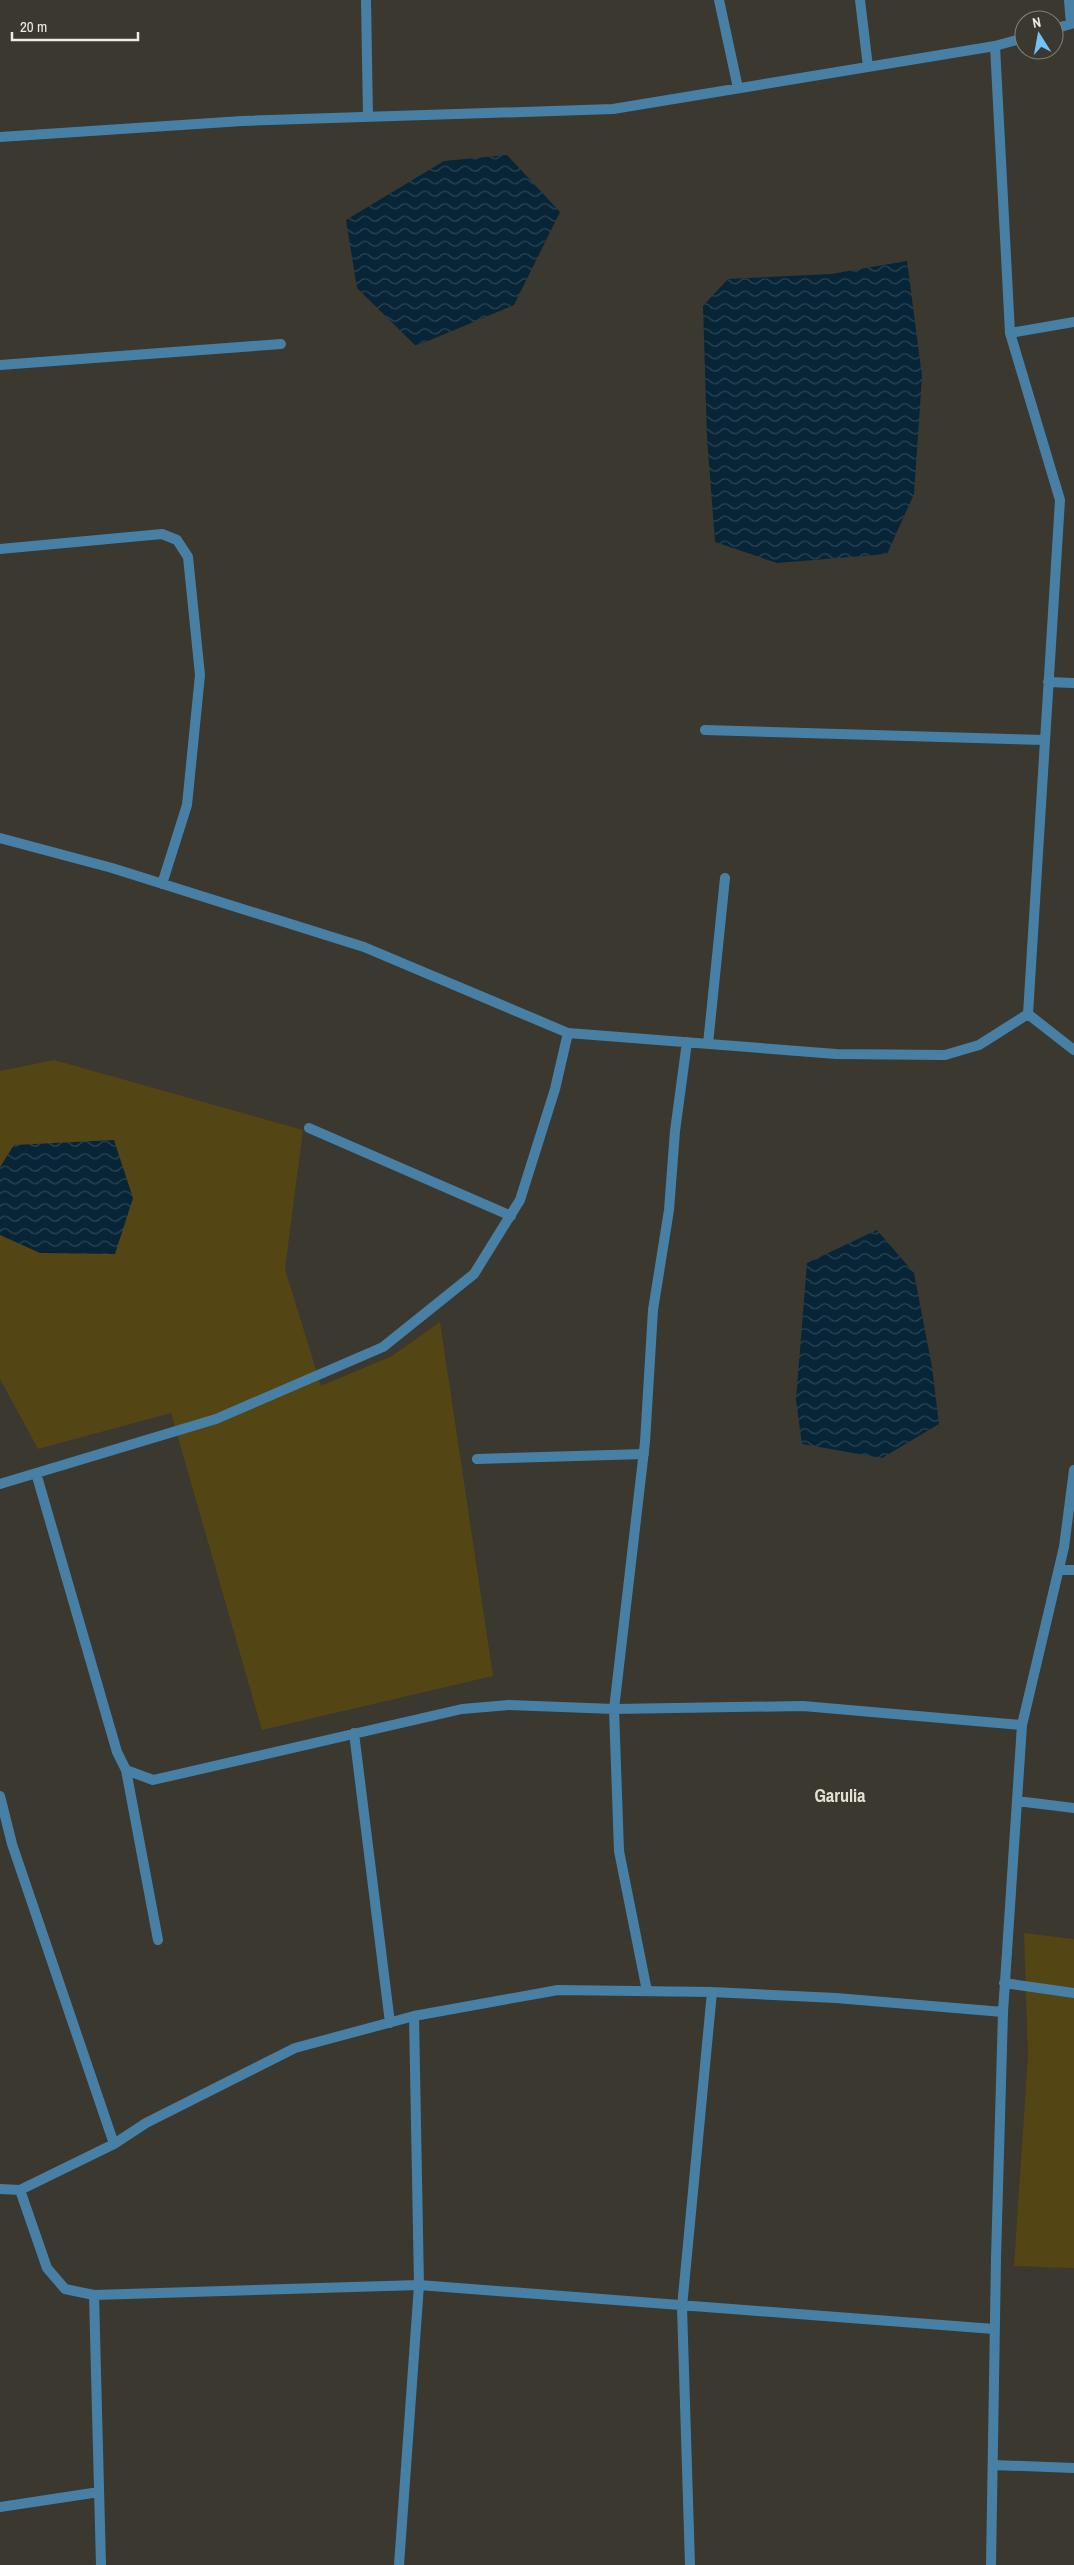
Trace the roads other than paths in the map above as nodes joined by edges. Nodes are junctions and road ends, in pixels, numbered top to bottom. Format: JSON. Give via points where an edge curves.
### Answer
{"nodes":[{"id":1,"x":366,"y":0,"type":"edge"},
{"id":2,"x":719,"y":0,"type":"edge"},
{"id":3,"x":860,"y":0,"type":"edge"},
{"id":4,"x":1069,"y":0,"type":"edge"},
{"id":5,"x":1073,"y":23,"type":"edge"},
{"id":6,"x":1014,"y":41,"type":"edge"},
{"id":7,"x":995,"y":46,"type":"junction"},
{"id":8,"x":868,"y":67,"type":"junction"},
{"id":9,"x":738,"y":88,"type":"junction"},
{"id":10,"x":368,"y":117,"type":"junction"},
{"id":11,"x":0,"y":137,"type":"edge"},
{"id":12,"x":1074,"y":322,"type":"edge"},
{"id":13,"x":1010,"y":333,"type":"junction"},
{"id":14,"x":281,"y":344,"type":"dead end"},
{"id":15,"x":0,"y":365,"type":"edge"},
{"id":16,"x":0,"y":549,"type":"edge"},
{"id":17,"x":1048,"y":682,"type":"junction"},
{"id":18,"x":1074,"y":683,"type":"edge"},
{"id":19,"x":705,"y":730,"type":"dead end"},
{"id":20,"x":1045,"y":740,"type":"junction"},
{"id":21,"x":0,"y":838,"type":"edge"},
{"id":22,"x":725,"y":878,"type":"dead end"},
{"id":23,"x":162,"y":884,"type":"junction"},
{"id":24,"x":1028,"y":1014,"type":"junction"},
{"id":25,"x":568,"y":1033,"type":"junction"},
{"id":26,"x":686,"y":1042,"type":"junction"},
{"id":27,"x":708,"y":1044,"type":"junction"},
{"id":28,"x":1074,"y":1050,"type":"edge"},
{"id":29,"x":309,"y":1128,"type":"dead end"},
{"id":30,"x":511,"y":1216,"type":"junction"},
{"id":31,"x":644,"y":1454,"type":"junction"},
{"id":32,"x":476,"y":1459,"type":"dead end"},
{"id":33,"x":1074,"y":1470,"type":"edge"},
{"id":34,"x":36,"y":1473,"type":"junction"},
{"id":35,"x":0,"y":1484,"type":"edge"},
{"id":36,"x":1060,"y":1570,"type":"junction"},
{"id":37,"x":1074,"y":1570,"type":"edge"},
{"id":38,"x":614,"y":1709,"type":"junction"},
{"id":39,"x":1022,"y":1725,"type":"junction"},
{"id":40,"x":354,"y":1732,"type":"junction"},
{"id":41,"x":126,"y":1770,"type":"junction"},
{"id":42,"x":0,"y":1796,"type":"edge"},
{"id":43,"x":1017,"y":1800,"type":"junction"},
{"id":44,"x":1074,"y":1808,"type":"edge"},
{"id":45,"x":158,"y":1940,"type":"dead end"},
{"id":46,"x":1004,"y":1983,"type":"junction"},
{"id":47,"x":647,"y":1991,"type":"junction"},
{"id":48,"x":712,"y":1992,"type":"junction"},
{"id":49,"x":1074,"y":1993,"type":"edge"},
{"id":50,"x":1002,"y":2012,"type":"junction"},
{"id":51,"x":414,"y":2016,"type":"junction"},
{"id":52,"x":390,"y":2023,"type":"junction"},
{"id":53,"x":114,"y":2144,"type":"junction"},
{"id":54,"x":0,"y":2189,"type":"edge"},
{"id":55,"x":20,"y":2190,"type":"junction"},
{"id":56,"x":419,"y":2285,"type":"junction"},
{"id":57,"x":94,"y":2295,"type":"junction"},
{"id":58,"x":682,"y":2306,"type":"junction"},
{"id":59,"x":994,"y":2329,"type":"junction"},
{"id":60,"x":993,"y":2465,"type":"junction"},
{"id":61,"x":1074,"y":2468,"type":"edge"},
{"id":62,"x":99,"y":2492,"type":"junction"},
{"id":63,"x":0,"y":2507,"type":"edge"},
{"id":64,"x":101,"y":2565,"type":"edge"},
{"id":65,"x":399,"y":2565,"type":"edge"},
{"id":66,"x":690,"y":2565,"type":"edge"},
{"id":67,"x":991,"y":2565,"type":"edge"}],
"edges":[{"from":1,"to":10,"type":"street"},
{"from":2,"to":9,"type":"street"},
{"from":3,"to":8,"type":"street"},
{"from":4,"to":5,"type":"street"},
{"from":6,"to":7,"type":"street"},
{"from":7,"to":8,"type":"street"},
{"from":7,"to":13,"type":"street"},
{"from":8,"to":9,"type":"street"},
{"from":9,"to":10,"type":"street","via":[[613,108]]},
{"from":10,"to":11,"type":"street","via":[[242,121]]},
{"from":12,"to":13,"type":"street"},
{"from":13,"to":17,"type":"street","via":[[1060,500]]},
{"from":14,"to":15,"type":"street"},
{"from":16,"to":23,"type":"street","via":[[162,534],[177,540],[188,557],[200,675],[187,805]]},
{"from":17,"to":18,"type":"street"},
{"from":17,"to":20,"type":"street"},
{"from":19,"to":20,"type":"street"},
{"from":20,"to":24,"type":"street"},
{"from":21,"to":23,"type":"street"},
{"from":22,"to":27,"type":"street"},
{"from":23,"to":25,"type":"street","via":[[364,946]]},
{"from":24,"to":27,"type":"street","via":[[979,1045],[945,1055],[836,1054]]},
{"from":24,"to":28,"type":"street"},
{"from":25,"to":26,"type":"street"},
{"from":25,"to":30,"type":"street","via":[[552,1098],[520,1200]]},
{"from":26,"to":27,"type":"street"},
{"from":26,"to":31,"type":"street","via":[[670,1210],[653,1310]]},
{"from":29,"to":30,"type":"street"},
{"from":30,"to":34,"type":"street","via":[[474,1274],[383,1347],[216,1419]]},
{"from":31,"to":32,"type":"street"},
{"from":31,"to":38,"type":"street"},
{"from":33,"to":36,"type":"street"},
{"from":34,"to":35,"type":"street"},
{"from":34,"to":41,"type":"street","via":[[117,1752]]},
{"from":36,"to":37,"type":"street"},
{"from":36,"to":39,"type":"street"},
{"from":38,"to":39,"type":"street","via":[[803,1706]]},
{"from":38,"to":40,"type":"street","via":[[508,1705],[462,1709]]},
{"from":38,"to":47,"type":"street","via":[[620,1851]]},
{"from":39,"to":43,"type":"street"},
{"from":40,"to":41,"type":"street","via":[[153,1780]]},
{"from":40,"to":52,"type":"street"},
{"from":41,"to":45,"type":"street"},
{"from":42,"to":53,"type":"street","via":[[12,1844]]},
{"from":43,"to":44,"type":"street"},
{"from":43,"to":46,"type":"street"},
{"from":46,"to":49,"type":"street"},
{"from":46,"to":50,"type":"street"},
{"from":47,"to":48,"type":"street"},
{"from":47,"to":51,"type":"street","via":[[558,1990]]},
{"from":48,"to":50,"type":"street","via":[[836,1998]]},
{"from":48,"to":58,"type":"street"},
{"from":50,"to":59,"type":"street"},
{"from":51,"to":52,"type":"street"},
{"from":51,"to":56,"type":"street"},
{"from":52,"to":53,"type":"street","via":[[295,2048],[146,2123]]},
{"from":53,"to":55,"type":"street"},
{"from":54,"to":55,"type":"street"},
{"from":55,"to":57,"type":"street","via":[[47,2268],[65,2289]]},
{"from":56,"to":57,"type":"street"},
{"from":56,"to":58,"type":"street"},
{"from":56,"to":65,"type":"street"},
{"from":57,"to":62,"type":"street"},
{"from":58,"to":59,"type":"street"},
{"from":58,"to":66,"type":"street"},
{"from":59,"to":60,"type":"street"},
{"from":60,"to":61,"type":"street"},
{"from":60,"to":67,"type":"street"},
{"from":62,"to":63,"type":"street"},
{"from":62,"to":64,"type":"street"}]}
